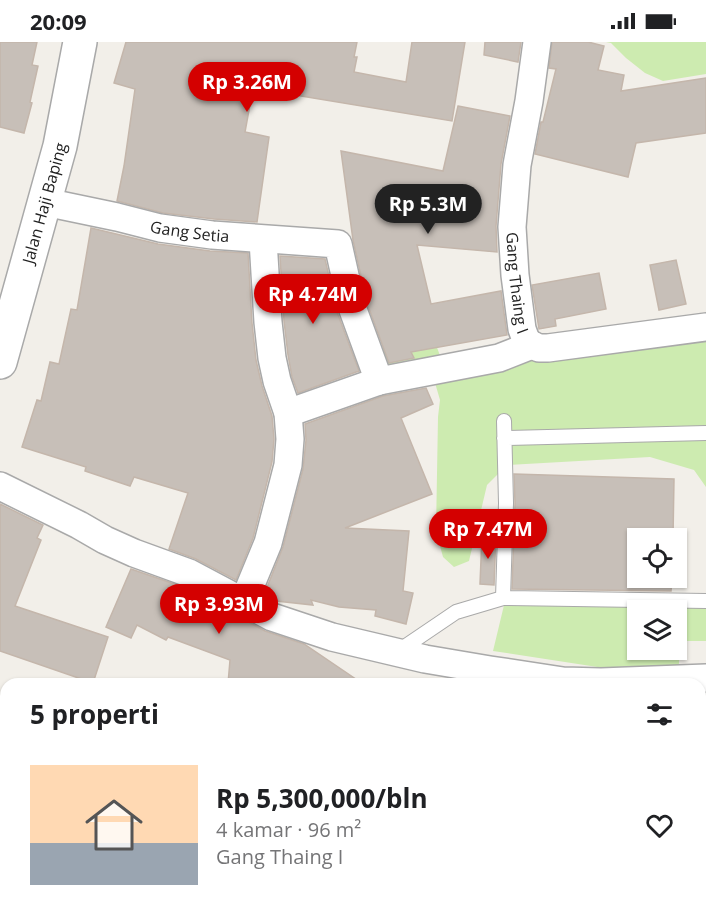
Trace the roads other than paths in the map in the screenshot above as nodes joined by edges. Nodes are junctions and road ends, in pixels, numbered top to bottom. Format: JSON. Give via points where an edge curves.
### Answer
{"nodes":[{"id":1,"x":80,"y":42,"type":"edge"},
{"id":2,"x":537,"y":42,"type":"edge"},
{"id":3,"x":45,"y":202,"type":"junction"},
{"id":4,"x":263,"y":240,"type":"junction"},
{"id":5,"x":706,"y":327,"type":"edge"},
{"id":6,"x":532,"y":345,"type":"junction"},
{"id":7,"x":0,"y":362,"type":"edge"},
{"id":8,"x":379,"y":381,"type":"junction"},
{"id":9,"x":288,"y":412,"type":"junction"},
{"id":10,"x":504,"y":421,"type":"dead end"},
{"id":11,"x":706,"y":432,"type":"edge"},
{"id":12,"x":504,"y":438,"type":"junction"},
{"id":13,"x":0,"y":486,"type":"edge"},
{"id":14,"x":503,"y":598,"type":"junction"},
{"id":15,"x":244,"y":601,"type":"junction"},
{"id":16,"x":706,"y":602,"type":"edge"},
{"id":17,"x":395,"y":653,"type":"junction"},
{"id":18,"x":543,"y":678,"type":"edge"}],
"edges":[{"from":1,"to":3,"type":"street","name":"Jalan Haji Baping"},
{"from":2,"to":6,"type":"street","name":"Gang Thaing I","via":[[517,165],[512,227],[522,329]]},
{"from":3,"to":4,"type":"street","name":"Gang Setia","via":[[160,228]]},
{"from":3,"to":7,"type":"street","name":"Jalan Haji Baping"},
{"from":4,"to":8,"type":"street","name":"Gang Setia","via":[[338,244],[352,307]]},
{"from":4,"to":9,"type":"street","via":[[272,358]]},
{"from":5,"to":6,"type":"street","name":"Gang Thaing I","via":[[548,348]]},
{"from":6,"to":8,"type":"street","via":[[499,358]]},
{"from":8,"to":9,"type":"street"},
{"from":9,"to":15,"type":"street","via":[[288,465],[268,543]]},
{"from":10,"to":12,"type":"lane"},
{"from":11,"to":12,"type":"lane"},
{"from":12,"to":14,"type":"lane"},
{"from":13,"to":15,"type":"street","via":[[105,540],[189,573]]},
{"from":14,"to":16,"type":"lane"},
{"from":14,"to":17,"type":"lane","via":[[456,612]]},
{"from":15,"to":17,"type":"street","via":[[272,617]]},
{"from":17,"to":18,"type":"street"}]}
